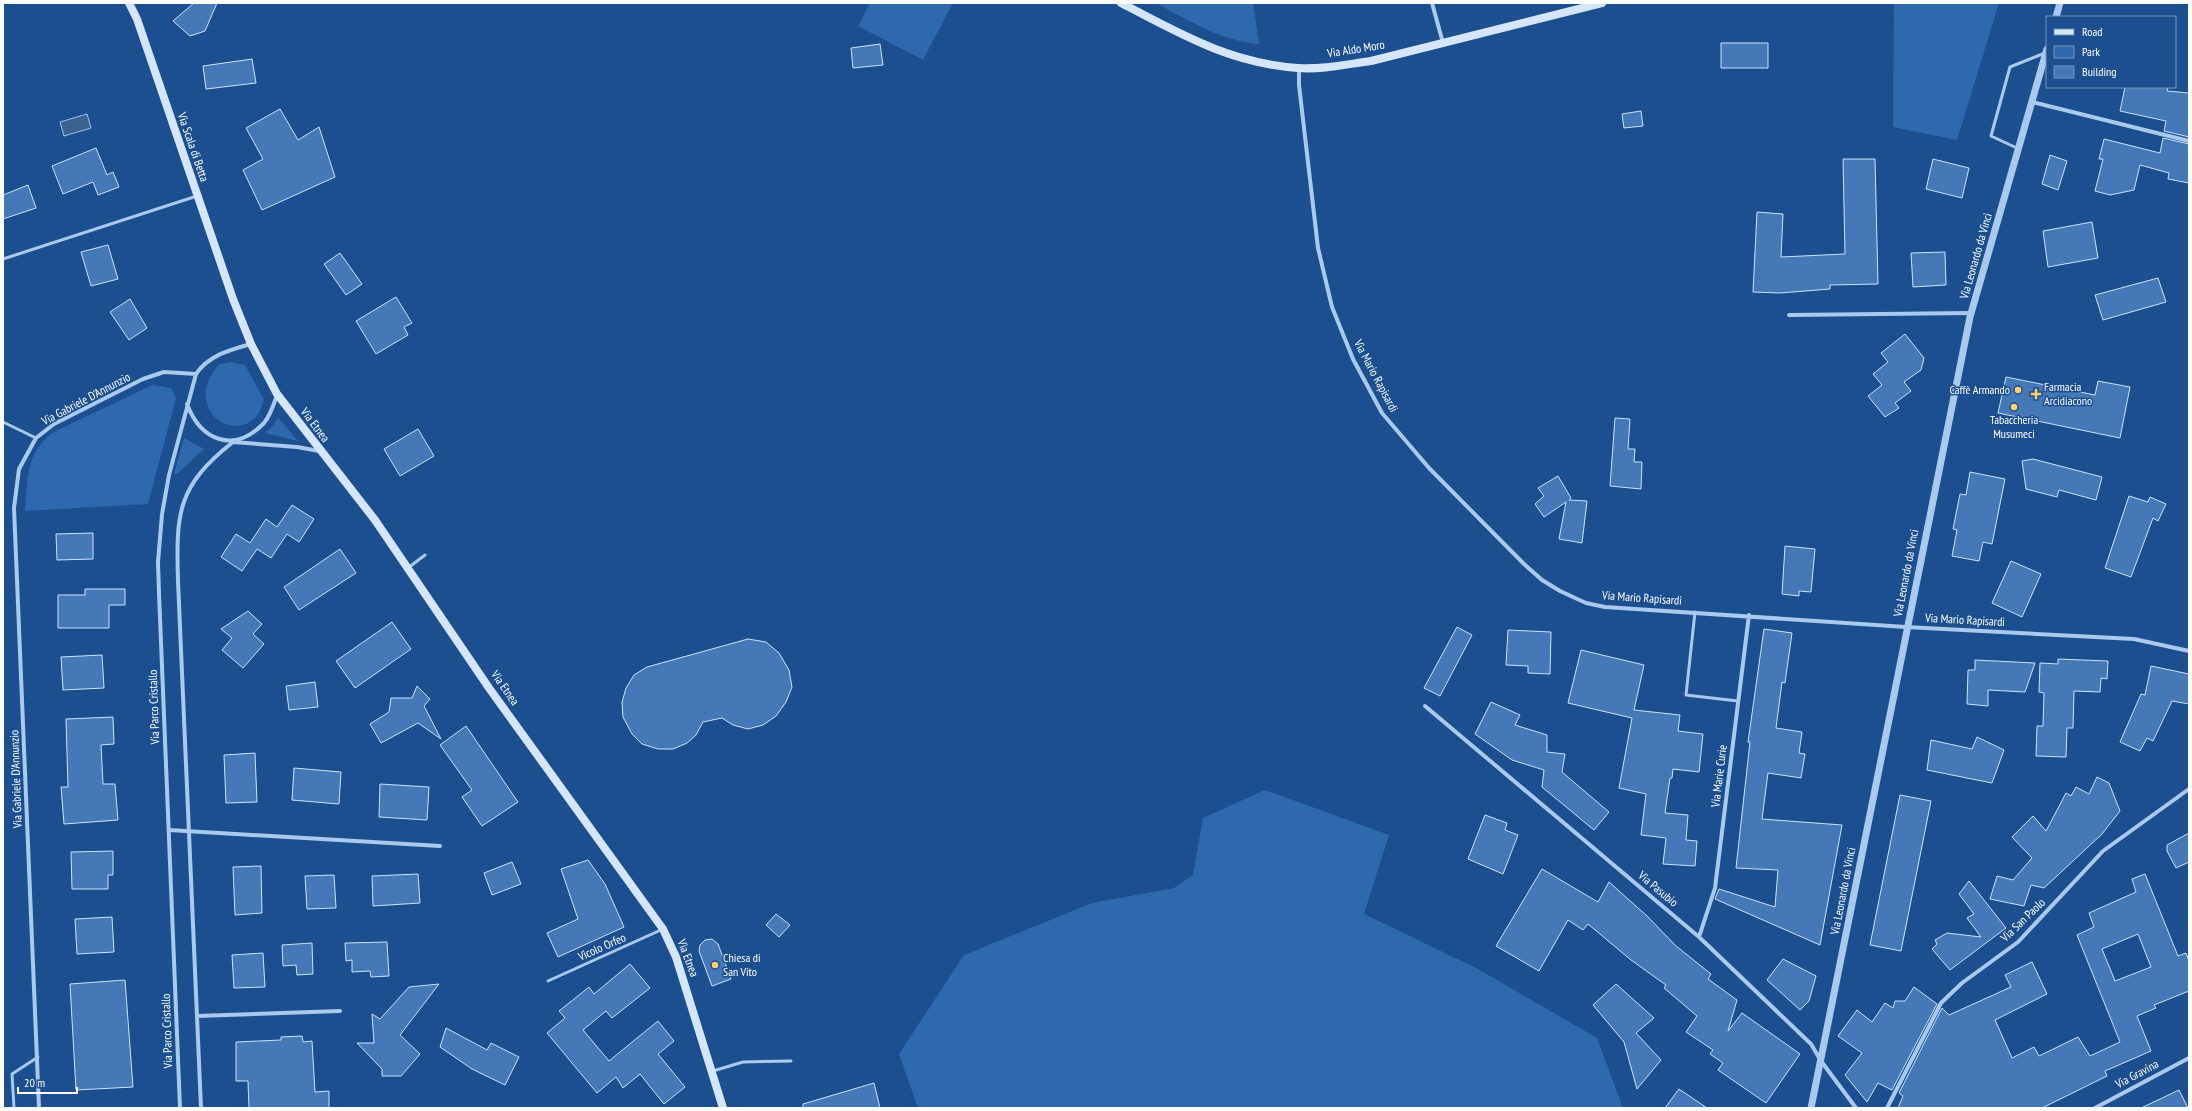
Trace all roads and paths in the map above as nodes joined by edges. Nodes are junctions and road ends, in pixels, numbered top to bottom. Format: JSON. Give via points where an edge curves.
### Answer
{"nodes":[{"id":1,"x":129,"y":3,"type":"edge"},
{"id":2,"x":1121,"y":3,"type":"edge"},
{"id":3,"x":1432,"y":3,"type":"edge"},
{"id":4,"x":1602,"y":3,"type":"edge"},
{"id":5,"x":2060,"y":3,"type":"edge"},
{"id":6,"x":2056,"y":16,"type":"edge"},
{"id":7,"x":1443,"y":43,"type":"junction"},
{"id":8,"x":2046,"y":50,"type":"edge"},
{"id":9,"x":2046,"y":53,"type":"edge"},
{"id":10,"x":1299,"y":68,"type":"junction"},
{"id":11,"x":2032,"y":102,"type":"junction"},
{"id":12,"x":2189,"y":141,"type":"edge"},
{"id":13,"x":2018,"y":148,"type":"junction"},
{"id":14,"x":197,"y":196,"type":"junction"},
{"id":15,"x":3,"y":259,"type":"edge"},
{"id":16,"x":233,"y":299,"type":"joint"},
{"id":17,"x":1971,"y":314,"type":"junction"},
{"id":18,"x":1789,"y":315,"type":"dead end"},
{"id":19,"x":251,"y":344,"type":"junction"},
{"id":20,"x":196,"y":374,"type":"junction"},
{"id":21,"x":277,"y":394,"type":"junction"},
{"id":22,"x":187,"y":404,"type":"junction"},
{"id":23,"x":3,"y":422,"type":"edge"},
{"id":24,"x":36,"y":438,"type":"junction"},
{"id":25,"x":233,"y":442,"type":"junction"},
{"id":26,"x":320,"y":451,"type":"junction"},
{"id":27,"x":425,"y":555,"type":"dead end"},
{"id":28,"x":408,"y":568,"type":"junction"},
{"id":29,"x":1695,"y":612,"type":"junction"},
{"id":30,"x":1749,"y":616,"type":"junction"},
{"id":31,"x":1906,"y":627,"type":"junction"},
{"id":32,"x":2189,"y":650,"type":"edge"},
{"id":33,"x":1738,"y":701,"type":"junction"},
{"id":34,"x":1425,"y":706,"type":"dead end"},
{"id":35,"x":2189,"y":789,"type":"edge"},
{"id":36,"x":169,"y":830,"type":"junction"},
{"id":37,"x":189,"y":831,"type":"junction"},
{"id":38,"x":440,"y":846,"type":"dead end"},
{"id":39,"x":663,"y":929,"type":"junction"},
{"id":40,"x":1699,"y":937,"type":"junction"},
{"id":41,"x":548,"y":981,"type":"dead end"},
{"id":42,"x":340,"y":1011,"type":"dead end"},
{"id":43,"x":197,"y":1016,"type":"junction"},
{"id":44,"x":38,"y":1057,"type":"junction"},
{"id":45,"x":2189,"y":1058,"type":"edge"},
{"id":46,"x":792,"y":1061,"type":"dead end"},
{"id":47,"x":1821,"y":1061,"type":"junction"},
{"id":48,"x":713,"y":1072,"type":"junction"},
{"id":49,"x":14,"y":1108,"type":"edge"},
{"id":50,"x":39,"y":1108,"type":"edge"},
{"id":51,"x":180,"y":1108,"type":"edge"},
{"id":52,"x":201,"y":1108,"type":"edge"},
{"id":53,"x":723,"y":1108,"type":"edge"},
{"id":54,"x":1811,"y":1108,"type":"edge"},
{"id":55,"x":1856,"y":1108,"type":"edge"},
{"id":56,"x":1887,"y":1108,"type":"edge"},
{"id":57,"x":2094,"y":1108,"type":"edge"}],
"edges":[{"from":1,"to":14,"type":"main road","name":"Via Scala di Betta","via":[[137,19]]},
{"from":2,"to":10,"type":"main road","name":"Via Aldo Moro","via":[[1217,50],[1249,61]]},
{"from":3,"to":7,"type":"street"},
{"from":4,"to":7,"type":"main road","name":"Via Aldo Moro"},
{"from":5,"to":6,"type":"street"},
{"from":7,"to":10,"type":"main road","name":"Via Aldo Moro","via":[[1371,61]]},
{"from":8,"to":13,"type":"lane","via":[[2010,67],[1991,136]]},
{"from":9,"to":11,"type":"street","name":"Via Leonardo da Vinci"},
{"from":10,"to":29,"type":"street","name":"Via Mario Rapisardi","via":[[1313,213],[1332,308],[1353,359],[1382,413],[1429,468],[1542,580],[1586,603],[1605,607]]},
{"from":11,"to":12,"type":"street"},
{"from":11,"to":13,"type":"street","name":"Via Leonardo da Vinci"},
{"from":13,"to":17,"type":"street","name":"Via Leonardo da Vinci"},
{"from":14,"to":15,"type":"lane"},
{"from":14,"to":16,"type":"main road","name":"Via Scala di Betta"},
{"from":16,"to":19,"type":"main road","name":"Via Etnea"},
{"from":17,"to":18,"type":"street"},
{"from":17,"to":31,"type":"street","name":"Via Leonardo da Vinci"},
{"from":19,"to":20,"type":"street","name":"Via Parco Cristallo","via":[[228,350],[212,358],[201,366]]},
{"from":19,"to":21,"type":"main road","name":"Via Etnea"},
{"from":20,"to":22,"type":"street","name":"Via Parco Cristallo"},
{"from":20,"to":24,"type":"street","name":"Via Gabriele D'Annunzio","via":[[164,372],[144,379],[54,424]]},
{"from":21,"to":25,"type":"street","via":[[264,423],[250,434]]},
{"from":21,"to":26,"type":"main road","name":"Via Etnea"},
{"from":22,"to":25,"type":"street","via":[[192,418],[204,432],[218,440]]},
{"from":22,"to":36,"type":"street","name":"Via Parco Cristallo","via":[[169,475],[162,514],[158,562]]},
{"from":23,"to":24,"type":"lane"},
{"from":24,"to":44,"type":"street","name":"Via Gabriele D'Annunzio","via":[[19,469],[14,508]]},
{"from":25,"to":26,"type":"street"},
{"from":25,"to":37,"type":"street","via":[[199,472],[186,493],[181,510],[178,553]]},
{"from":26,"to":28,"type":"main road","name":"Via Etnea","via":[[375,520]]},
{"from":27,"to":28,"type":"lane"},
{"from":28,"to":39,"type":"main road","name":"Via Etnea","via":[[489,688]]},
{"from":29,"to":30,"type":"street","name":"Via Mario Rapisardi"},
{"from":29,"to":33,"type":"lane","via":[[1686,695]]},
{"from":30,"to":31,"type":"street","name":"Via Mario Rapisardi"},
{"from":30,"to":33,"type":"street","name":"Via Marie Curie"},
{"from":31,"to":32,"type":"street","name":"Via Mario Rapisardi","via":[[2134,639]]},
{"from":31,"to":47,"type":"street","name":"Via Leonardo da Vinci"},
{"from":33,"to":40,"type":"street","name":"Via Marie Curie","via":[[1715,888]]},
{"from":34,"to":40,"type":"street","name":"Via Pasubio"},
{"from":35,"to":56,"type":"street","name":"Via San Paolo","via":[[2103,851],[2018,942],[1962,983],[1941,1003]]},
{"from":36,"to":37,"type":"street"},
{"from":36,"to":51,"type":"street","name":"Via Parco Cristallo"},
{"from":37,"to":38,"type":"street"},
{"from":37,"to":43,"type":"street"},
{"from":39,"to":41,"type":"lane","name":"Vicolo Orfeo"},
{"from":39,"to":48,"type":"main road","name":"Via Etnea","via":[[676,958]]},
{"from":40,"to":47,"type":"street","name":"Via Pasubio","via":[[1811,1044]]},
{"from":42,"to":43,"type":"street"},
{"from":43,"to":52,"type":"street"},
{"from":44,"to":49,"type":"lane","via":[[12,1074]]},
{"from":44,"to":50,"type":"street","name":"Via Gabriele D'Annunzio"},
{"from":45,"to":57,"type":"street","name":"Via Gravina"},
{"from":46,"to":48,"type":"lane","via":[[743,1062]]},
{"from":47,"to":54,"type":"street","name":"Via Leonardo da Vinci"},
{"from":47,"to":55,"type":"street","name":"Via Pasubio"},
{"from":48,"to":53,"type":"main road","name":"Via Etnea"}]}
